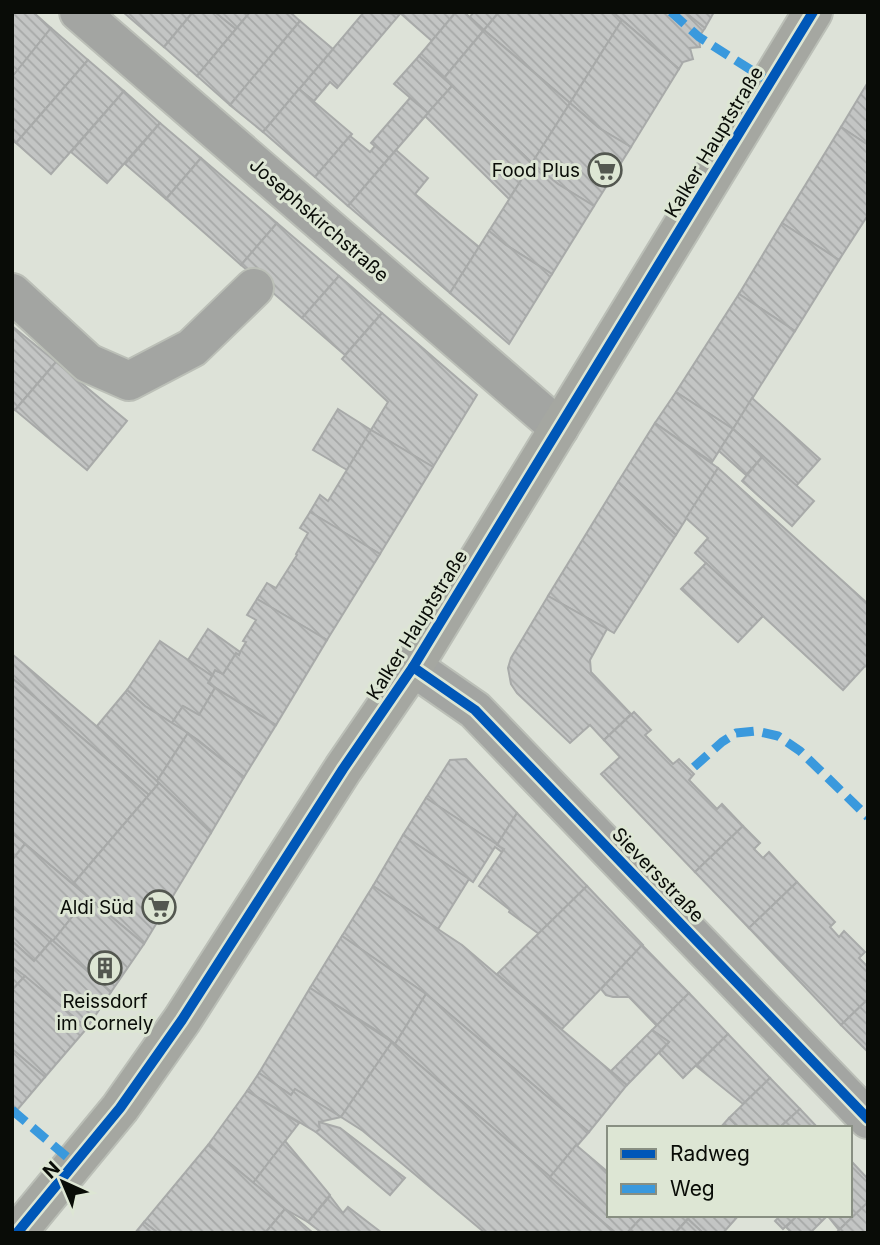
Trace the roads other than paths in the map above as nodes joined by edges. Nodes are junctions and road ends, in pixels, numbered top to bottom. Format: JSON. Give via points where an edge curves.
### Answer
{"nodes":[{"id":1,"x":79,"y":12,"type":"edge"},
{"id":2,"x":813,"y":12,"type":"edge"},
{"id":3,"x":254,"y":288,"type":"dead end"},
{"id":4,"x":12,"y":293,"type":"edge"},
{"id":5,"x":559,"y":428,"type":"junction"},
{"id":6,"x":413,"y":667,"type":"junction"},
{"id":7,"x":868,"y":1119,"type":"edge"},
{"id":8,"x":18,"y":1233,"type":"edge"}],
"edges":[{"from":1,"to":5,"type":"street","name":"Josephskirchstraße"},
{"from":2,"to":5,"type":"main road","name":"Kalker Hauptstraße"},
{"from":3,"to":4,"type":"street","via":[[192,348],[128,381],[88,363]]},
{"from":5,"to":6,"type":"main road","name":"Kalker Hauptstraße"},
{"from":6,"to":7,"type":"street","name":"Sieversstraße","via":[[475,710]]},
{"from":6,"to":8,"type":"main road","name":"Kalker Hauptstraße","via":[[182,1020],[120,1108]]}]}
